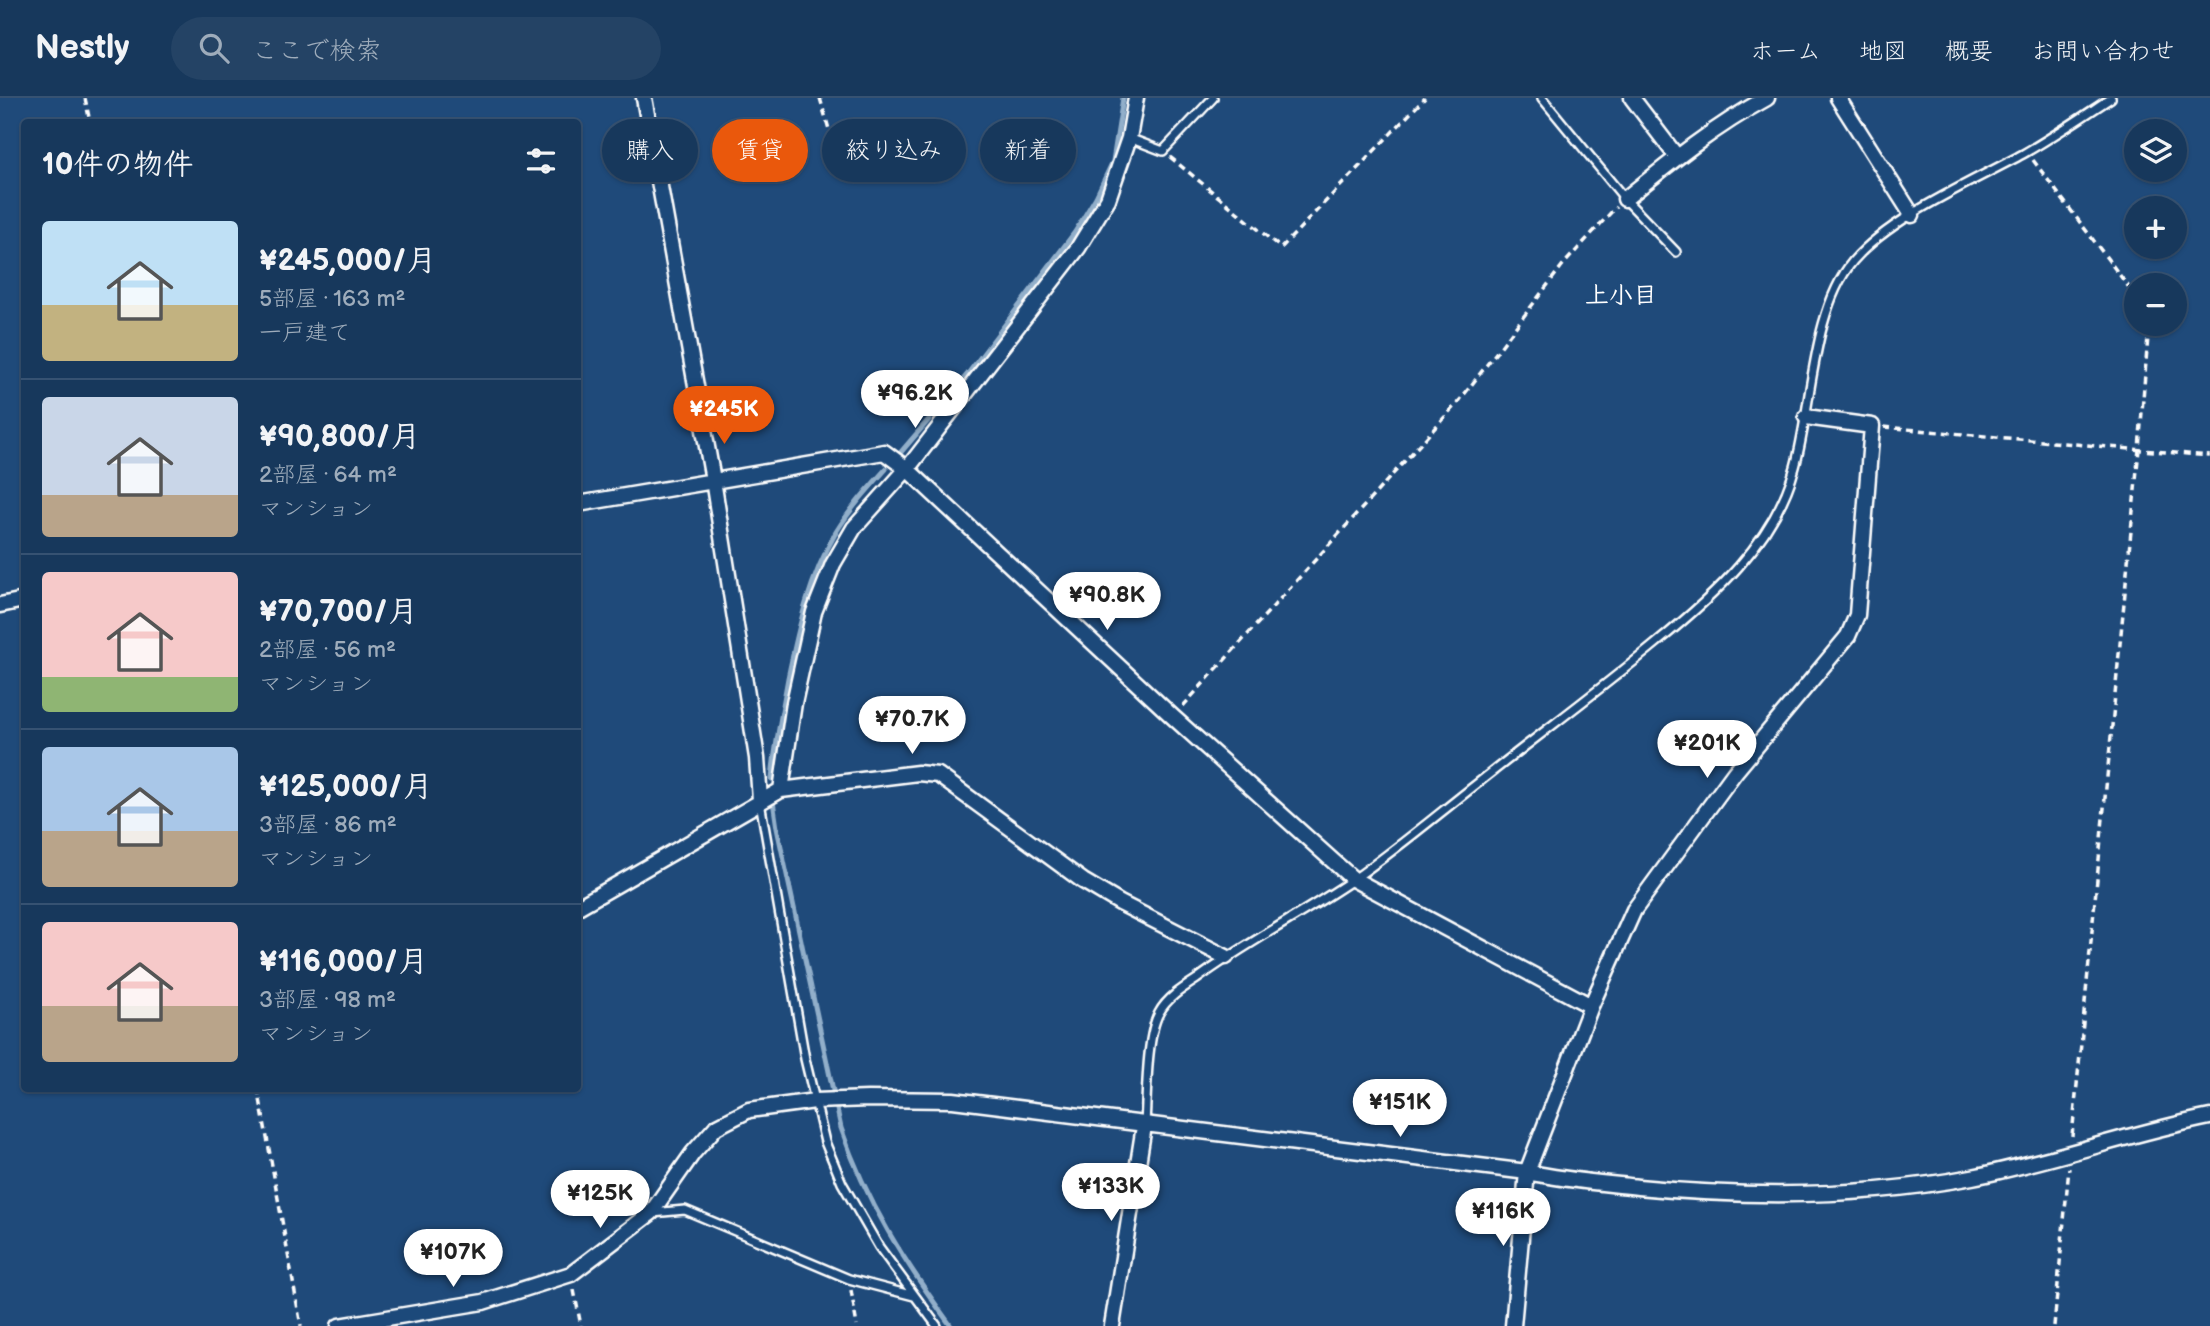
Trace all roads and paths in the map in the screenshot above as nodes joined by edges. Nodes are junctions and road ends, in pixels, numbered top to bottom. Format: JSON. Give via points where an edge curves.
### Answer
{"nodes":[{"id":1,"x":85,"y":98,"type":"edge"},
{"id":2,"x":644,"y":98,"type":"edge"},
{"id":3,"x":820,"y":98,"type":"edge"},
{"id":4,"x":1136,"y":98,"type":"edge"},
{"id":5,"x":1213,"y":98,"type":"edge"},
{"id":6,"x":1425,"y":98,"type":"edge"},
{"id":7,"x":1542,"y":98,"type":"edge"},
{"id":8,"x":1632,"y":98,"type":"edge"},
{"id":9,"x":1767,"y":98,"type":"edge"},
{"id":10,"x":1838,"y":98,"type":"edge"},
{"id":11,"x":2111,"y":98,"type":"edge"},
{"id":12,"x":89,"y":119,"type":"edge"},
{"id":13,"x":826,"y":119,"type":"edge"},
{"id":14,"x":1129,"y":138,"type":"junction"},
{"id":15,"x":1163,"y":151,"type":"junction"},
{"id":16,"x":2026,"y":151,"type":"junction"},
{"id":17,"x":1677,"y":156,"type":"junction"},
{"id":18,"x":1625,"y":199,"type":"junction"},
{"id":19,"x":1912,"y":215,"type":"junction"},
{"id":20,"x":1676,"y":252,"type":"dead end"},
{"id":21,"x":2124,"y":281,"type":"edge"},
{"id":22,"x":2148,"y":336,"type":"edge"},
{"id":23,"x":1805,"y":417,"type":"junction"},
{"id":24,"x":1872,"y":426,"type":"junction"},
{"id":25,"x":2139,"y":449,"type":"junction"},
{"id":26,"x":2210,"y":456,"type":"edge"},
{"id":27,"x":907,"y":469,"type":"junction"},
{"id":28,"x":713,"y":480,"type":"junction"},
{"id":29,"x":581,"y":503,"type":"edge"},
{"id":30,"x":21,"y":601,"type":"edge"},
{"id":31,"x":0,"y":605,"type":"edge"},
{"id":32,"x":1173,"y":717,"type":"junction"},
{"id":33,"x":781,"y":790,"type":"junction"},
{"id":34,"x":760,"y":800,"type":"junction"},
{"id":35,"x":1353,"y":879,"type":"junction"},
{"id":36,"x":581,"y":905,"type":"edge"},
{"id":37,"x":1226,"y":957,"type":"junction"},
{"id":38,"x":1591,"y":1006,"type":"junction"},
{"id":39,"x":259,"y":1092,"type":"edge"},
{"id":40,"x":815,"y":1101,"type":"junction"},
{"id":41,"x":2210,"y":1117,"type":"edge"},
{"id":42,"x":1144,"y":1126,"type":"junction"},
{"id":43,"x":2071,"y":1153,"type":"junction"},
{"id":44,"x":1527,"y":1172,"type":"junction"},
{"id":45,"x":650,"y":1213,"type":"junction"},
{"id":46,"x":571,"y":1274,"type":"junction"},
{"id":47,"x":849,"y":1279,"type":"junction"},
{"id":48,"x":915,"y":1297,"type":"junction"},
{"id":49,"x":301,"y":1326,"type":"edge"},
{"id":50,"x":339,"y":1326,"type":"edge"},
{"id":51,"x":581,"y":1326,"type":"edge"},
{"id":52,"x":857,"y":1326,"type":"edge"},
{"id":53,"x":937,"y":1326,"type":"edge"},
{"id":54,"x":1112,"y":1326,"type":"edge"},
{"id":55,"x":1513,"y":1326,"type":"edge"},
{"id":56,"x":2054,"y":1326,"type":"edge"}],
"edges":[{"from":1,"to":12,"type":"path"},
{"from":2,"to":28,"type":"street"},
{"from":3,"to":13,"type":"path"},
{"from":4,"to":14,"type":"street"},
{"from":5,"to":15,"type":"lane"},
{"from":6,"to":15,"type":"path","via":[[1281,248]]},
{"from":7,"to":18,"type":"lane"},
{"from":8,"to":17,"type":"street"},
{"from":9,"to":17,"type":"street","via":[[1727,119]]},
{"from":10,"to":19,"type":"street"},
{"from":11,"to":16,"type":"lane"},
{"from":14,"to":15,"type":"lane"},
{"from":14,"to":27,"type":"street","via":[[1108,199],[1078,248]]},
{"from":16,"to":19,"type":"lane"},
{"from":16,"to":21,"type":"path"},
{"from":17,"to":18,"type":"street"},
{"from":18,"to":20,"type":"lane"},
{"from":18,"to":32,"type":"path","via":[[1562,265],[1460,400]]},
{"from":19,"to":23,"type":"lane","via":[[1853,261],[1836,289],[1824,323]]},
{"from":22,"to":25,"type":"path"},
{"from":23,"to":24,"type":"street"},
{"from":23,"to":35,"type":"lane","via":[[1784,497],[1761,538],[1730,577],[1653,646]]},
{"from":24,"to":25,"type":"path"},
{"from":24,"to":38,"type":"street","via":[[1857,615],[1848,636],[1735,772],[1634,910]]},
{"from":25,"to":26,"type":"path"},
{"from":25,"to":43,"type":"path"},
{"from":27,"to":28,"type":"street","via":[[884,452]]},
{"from":27,"to":32,"type":"street"},
{"from":27,"to":33,"type":"street","via":[[854,528],[814,612]]},
{"from":28,"to":29,"type":"street"},
{"from":28,"to":34,"type":"street"},
{"from":30,"to":31,"type":"street"},
{"from":32,"to":35,"type":"street"},
{"from":33,"to":34,"type":"street"},
{"from":33,"to":37,"type":"street","via":[[918,773],[938,775],[1083,881]]},
{"from":34,"to":36,"type":"street"},
{"from":34,"to":40,"type":"lane"},
{"from":35,"to":37,"type":"lane"},
{"from":35,"to":38,"type":"street"},
{"from":37,"to":42,"type":"lane","via":[[1171,998],[1159,1013],[1153,1031]]},
{"from":38,"to":44,"type":"street"},
{"from":39,"to":49,"type":"path"},
{"from":40,"to":42,"type":"street","via":[[953,1100]]},
{"from":40,"to":45,"type":"street","via":[[749,1110],[716,1127]]},
{"from":40,"to":48,"type":"lane","via":[[842,1183],[878,1247]]},
{"from":41,"to":43,"type":"street"},
{"from":42,"to":44,"type":"street"},
{"from":42,"to":54,"type":"street"},
{"from":43,"to":44,"type":"street","via":[[1972,1177],[1867,1192],[1784,1195],[1707,1194]]},
{"from":43,"to":56,"type":"path"},
{"from":44,"to":55,"type":"street"},
{"from":45,"to":46,"type":"street"},
{"from":45,"to":47,"type":"lane","via":[[685,1210]]},
{"from":46,"to":50,"type":"street","via":[[483,1302]]},
{"from":46,"to":51,"type":"path"},
{"from":47,"to":48,"type":"lane"},
{"from":47,"to":52,"type":"path"},
{"from":48,"to":53,"type":"lane"}]}
